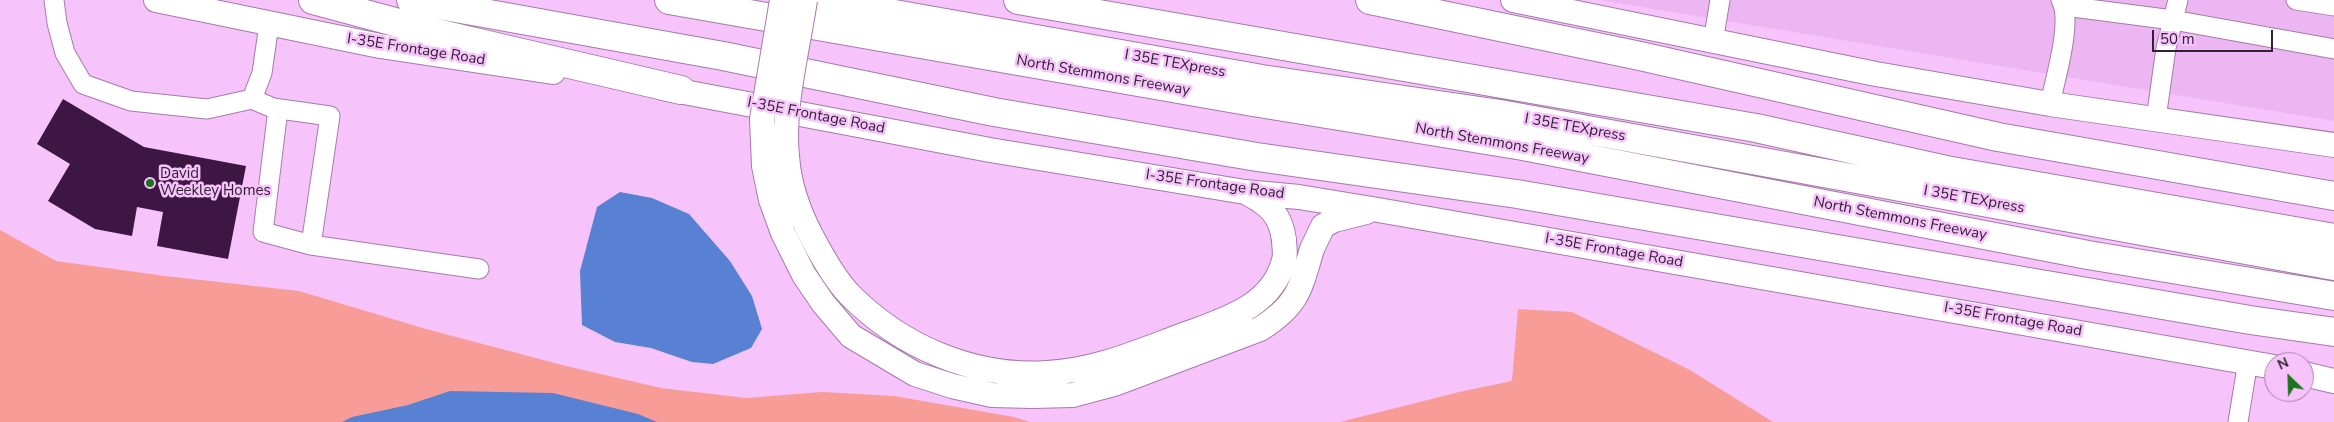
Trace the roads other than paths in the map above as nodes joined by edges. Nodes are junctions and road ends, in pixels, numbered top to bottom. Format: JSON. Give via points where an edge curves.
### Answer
{"nodes":[{"id":1,"x":54,"y":0,"type":"edge"},
{"id":2,"x":156,"y":0,"type":"edge"},
{"id":3,"x":313,"y":0,"type":"edge"},
{"id":4,"x":410,"y":0,"type":"edge"},
{"id":5,"x":669,"y":0,"type":"edge"},
{"id":6,"x":782,"y":0,"type":"edge"},
{"id":7,"x":805,"y":0,"type":"edge"},
{"id":8,"x":815,"y":0,"type":"edge"},
{"id":9,"x":1370,"y":0,"type":"edge"},
{"id":10,"x":1516,"y":0,"type":"edge"},
{"id":11,"x":1720,"y":0,"type":"edge"},
{"id":12,"x":2178,"y":0,"type":"edge"},
{"id":13,"x":2296,"y":0,"type":"edge"},
{"id":14,"x":1024,"y":1,"type":"edge"},
{"id":15,"x":2063,"y":3,"type":"edge"},
{"id":16,"x":2334,"y":6,"type":"edge"},
{"id":17,"x":2173,"y":20,"type":"junction"},
{"id":18,"x":269,"y":24,"type":"junction"},
{"id":19,"x":1713,"y":42,"type":"junction"},
{"id":20,"x":2334,"y":49,"type":"edge"},
{"id":21,"x":1020,"y":50,"type":"junction"},
{"id":22,"x":681,"y":90,"type":"junction"},
{"id":23,"x":252,"y":99,"type":"junction"},
{"id":24,"x":2050,"y":104,"type":"junction"},
{"id":25,"x":278,"y":109,"type":"junction"},
{"id":26,"x":2156,"y":119,"type":"junction"},
{"id":27,"x":2334,"y":145,"type":"edge"},
{"id":28,"x":1245,"y":192,"type":"junction"},
{"id":29,"x":2334,"y":196,"type":"edge"},
{"id":30,"x":1378,"y":210,"type":"junction"},
{"id":31,"x":2334,"y":238,"type":"edge"},
{"id":32,"x":311,"y":245,"type":"junction"},
{"id":33,"x":2334,"y":266,"type":"edge"},
{"id":34,"x":479,"y":269,"type":"dead end"},
{"id":35,"x":2334,"y":296,"type":"edge"},
{"id":36,"x":2250,"y":320,"type":"junction"},
{"id":37,"x":2334,"y":332,"type":"edge"},
{"id":38,"x":2334,"y":342,"type":"edge"},
{"id":39,"x":2248,"y":361,"type":"junction"},
{"id":40,"x":2264,"y":365,"type":"edge"},
{"id":41,"x":2314,"y":376,"type":"edge"},
{"id":42,"x":2334,"y":381,"type":"edge"},
{"id":43,"x":2238,"y":422,"type":"edge"}],
"edges":[{"from":1,"to":23,"type":"lane","via":[[64,53],[84,84],[131,101],[207,109]]},
{"from":2,"to":18,"type":"main road","name":"I-35E Frontage Road"},
{"from":3,"to":22,"type":"highway","via":[[436,33]]},
{"from":4,"to":36,"type":"highway","via":[[723,56],[994,112],[1257,157],[1517,194]]},
{"from":5,"to":21,"type":"highway","name":"North Stemmons Freeway"},
{"from":6,"to":30,"type":"main road","bridge":true,"via":[[762,119],[764,166],[771,200],[783,233],[823,304],[851,336],[914,374],[992,395],[1073,395],[1114,384],[1260,329],[1282,315],[1300,290],[1312,248],[1323,226],[1334,220]]},
{"from":7,"to":28,"type":"main road","bridge":true,"via":[[787,120],[787,156],[792,189],[824,261],[848,293],[880,322],[912,344],[946,358],[1008,372],[1046,374],[1081,370],[1112,361],[1241,313],[1263,297],[1277,277],[1284,259],[1282,228],[1271,208]]},
{"from":8,"to":21,"type":"highway","name":"I 35E TEXpress"},
{"from":9,"to":29,"type":"highway","via":[[1640,56],[1998,137]]},
{"from":10,"to":19,"type":"main road"},
{"from":11,"to":19,"type":"lane"},
{"from":12,"to":17,"type":"lane"},
{"from":13,"to":16,"type":"lane"},
{"from":14,"to":31,"type":"highway","via":[[1756,128],[1946,170]]},
{"from":15,"to":17,"type":"lane"},
{"from":15,"to":24,"type":"lane","via":[[2064,31]]},
{"from":17,"to":20,"type":"lane"},
{"from":17,"to":26,"type":"lane"},
{"from":18,"to":22,"type":"main road","name":"I-35E Frontage Road","via":[[380,46]]},
{"from":18,"to":23,"type":"lane","via":[[262,73]]},
{"from":19,"to":24,"type":"main road"},
{"from":21,"to":33,"type":"highway","name":"I 35E TEXpress","via":[[1262,78],[1500,114]]},
{"from":21,"to":35,"type":"highway","name":"North Stemmons Freeway","via":[[1247,101],[1523,146],[2088,255]]},
{"from":22,"to":28,"type":"main road","name":"I-35E Frontage Road","via":[[990,150]]},
{"from":23,"to":25,"type":"lane"},
{"from":24,"to":26,"type":"main road"},
{"from":25,"to":32,"type":"lane","via":[[263,232]]},
{"from":25,"to":32,"type":"lane","via":[[330,116]]},
{"from":26,"to":27,"type":"main road"},
{"from":28,"to":30,"type":"main road","name":"I-35E Frontage Road"},
{"from":30,"to":39,"type":"main road","name":"I-35E Frontage Road"},
{"from":32,"to":34,"type":"lane"},
{"from":36,"to":37,"type":"highway"},
{"from":36,"to":38,"type":"highway"},
{"from":39,"to":40,"type":"main road","name":"I-35E Frontage Road"},
{"from":39,"to":43,"type":"lane"},
{"from":41,"to":42,"type":"main road"}]}
